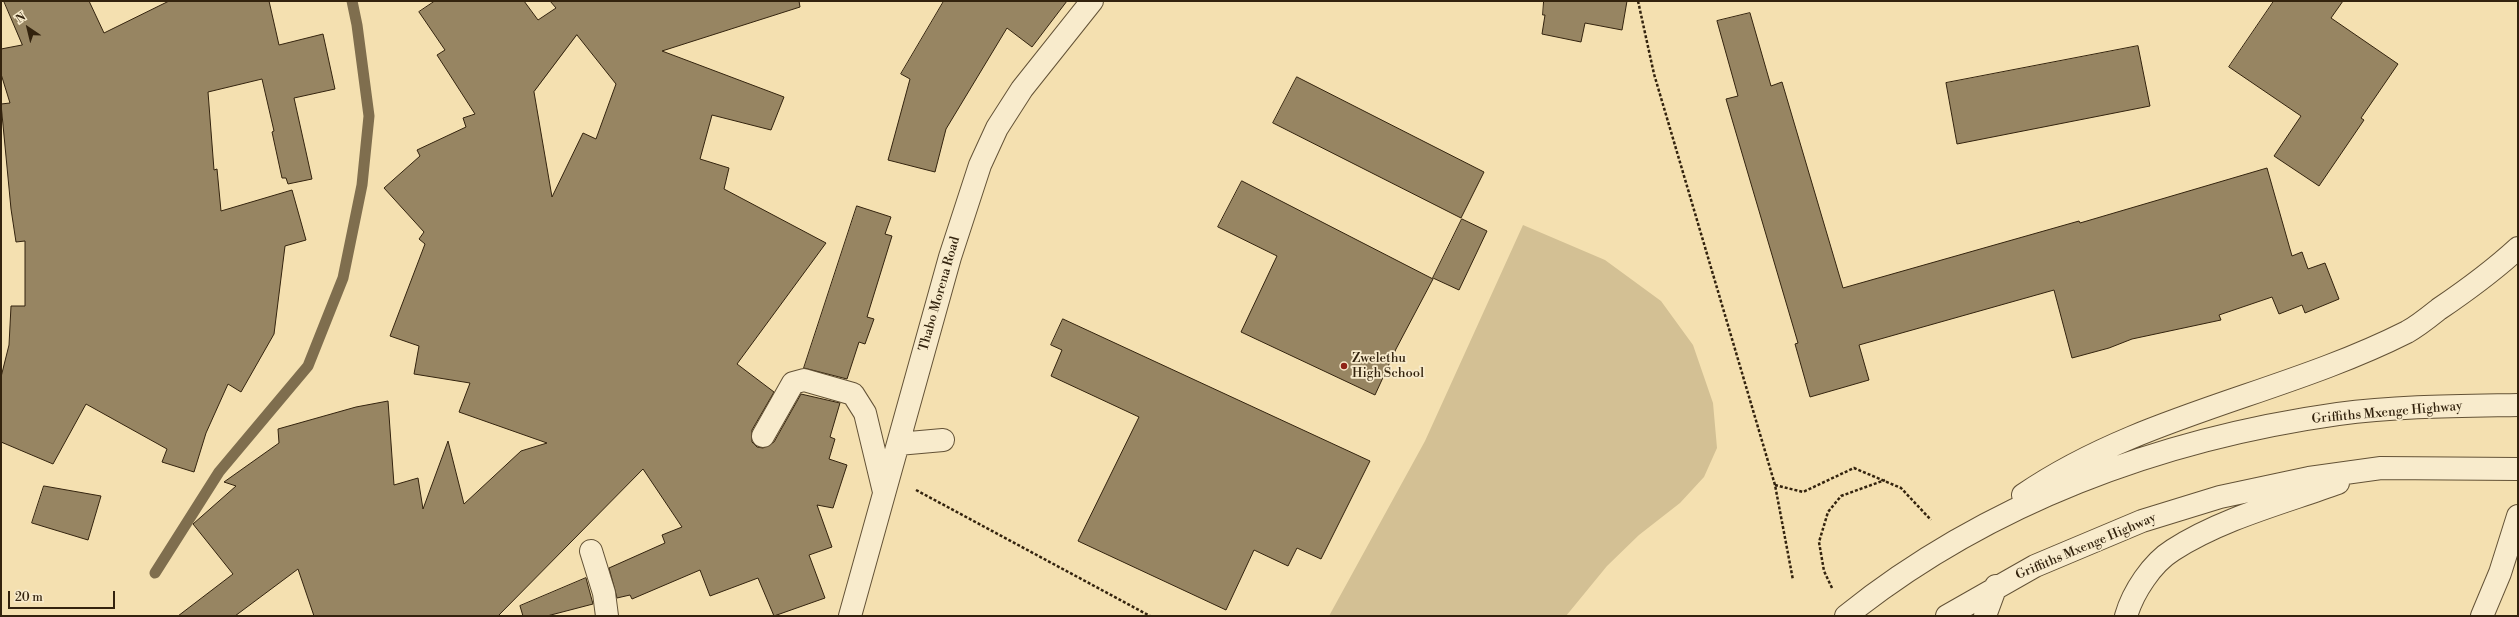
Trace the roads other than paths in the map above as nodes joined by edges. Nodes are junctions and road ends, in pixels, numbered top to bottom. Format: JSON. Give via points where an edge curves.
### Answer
{"nodes":[{"id":1,"x":1092,"y":1,"type":"edge"},
{"id":2,"x":2518,"y":248,"type":"edge"},
{"id":3,"x":2518,"y":405,"type":"edge"},
{"id":4,"x":763,"y":436,"type":"dead end"},
{"id":5,"x":943,"y":440,"type":"dead end"},
{"id":6,"x":898,"y":444,"type":"junction"},
{"id":7,"x":2381,"y":468,"type":"junction"},
{"id":8,"x":2518,"y":469,"type":"edge"},
{"id":9,"x":887,"y":485,"type":"junction"},
{"id":10,"x":2518,"y":516,"type":"edge"},
{"id":11,"x":1983,"y":526,"type":"junction"},
{"id":12,"x":591,"y":551,"type":"dead end"},
{"id":13,"x":1996,"y":586,"type":"junction"},
{"id":14,"x":607,"y":616,"type":"edge"},
{"id":15,"x":850,"y":616,"type":"edge"},
{"id":16,"x":1846,"y":616,"type":"edge"},
{"id":17,"x":1946,"y":616,"type":"edge"},
{"id":18,"x":1986,"y":616,"type":"edge"},
{"id":19,"x":2126,"y":616,"type":"edge"},
{"id":20,"x":2482,"y":616,"type":"edge"}],
"edges":[{"from":1,"to":6,"type":"street","name":"Thabo Morena Road","via":[[1022,89],[997,128],[980,165],[950,257]]},
{"from":2,"to":11,"type":"street","via":[[2488,275],[2408,331],[2332,365],[2127,438],[2055,473]]},
{"from":3,"to":11,"type":"street","name":"Griffiths Mxenge Highway","via":[[2435,407],[2340,414],[2248,429],[2186,444],[2124,464],[2066,486]]},
{"from":4,"to":9,"type":"street","via":[[793,383],[804,380],[853,394],[865,413]]},
{"from":5,"to":6,"type":"street"},
{"from":6,"to":9,"type":"street","name":"Thabo Morena Road"},
{"from":7,"to":8,"type":"street","name":"Griffiths Mxenge Highway"},
{"from":7,"to":13,"type":"street","name":"Griffiths Mxenge Highway","via":[[2308,478],[2220,497],[2142,521],[2035,566]]},
{"from":7,"to":19,"type":"street","via":[[2227,523],[2172,550],[2142,581]]},
{"from":9,"to":15,"type":"street","name":"Thabo Morena Road"},
{"from":10,"to":20,"type":"street","via":[[2500,573]]},
{"from":11,"to":16,"type":"street","name":"Griffiths Mxenge Highway","via":[[1952,543]]},
{"from":12,"to":14,"type":"street","via":[[604,593]]},
{"from":13,"to":17,"type":"street","name":"Griffiths Mxenge Highway"},
{"from":13,"to":18,"type":"street"}]}
